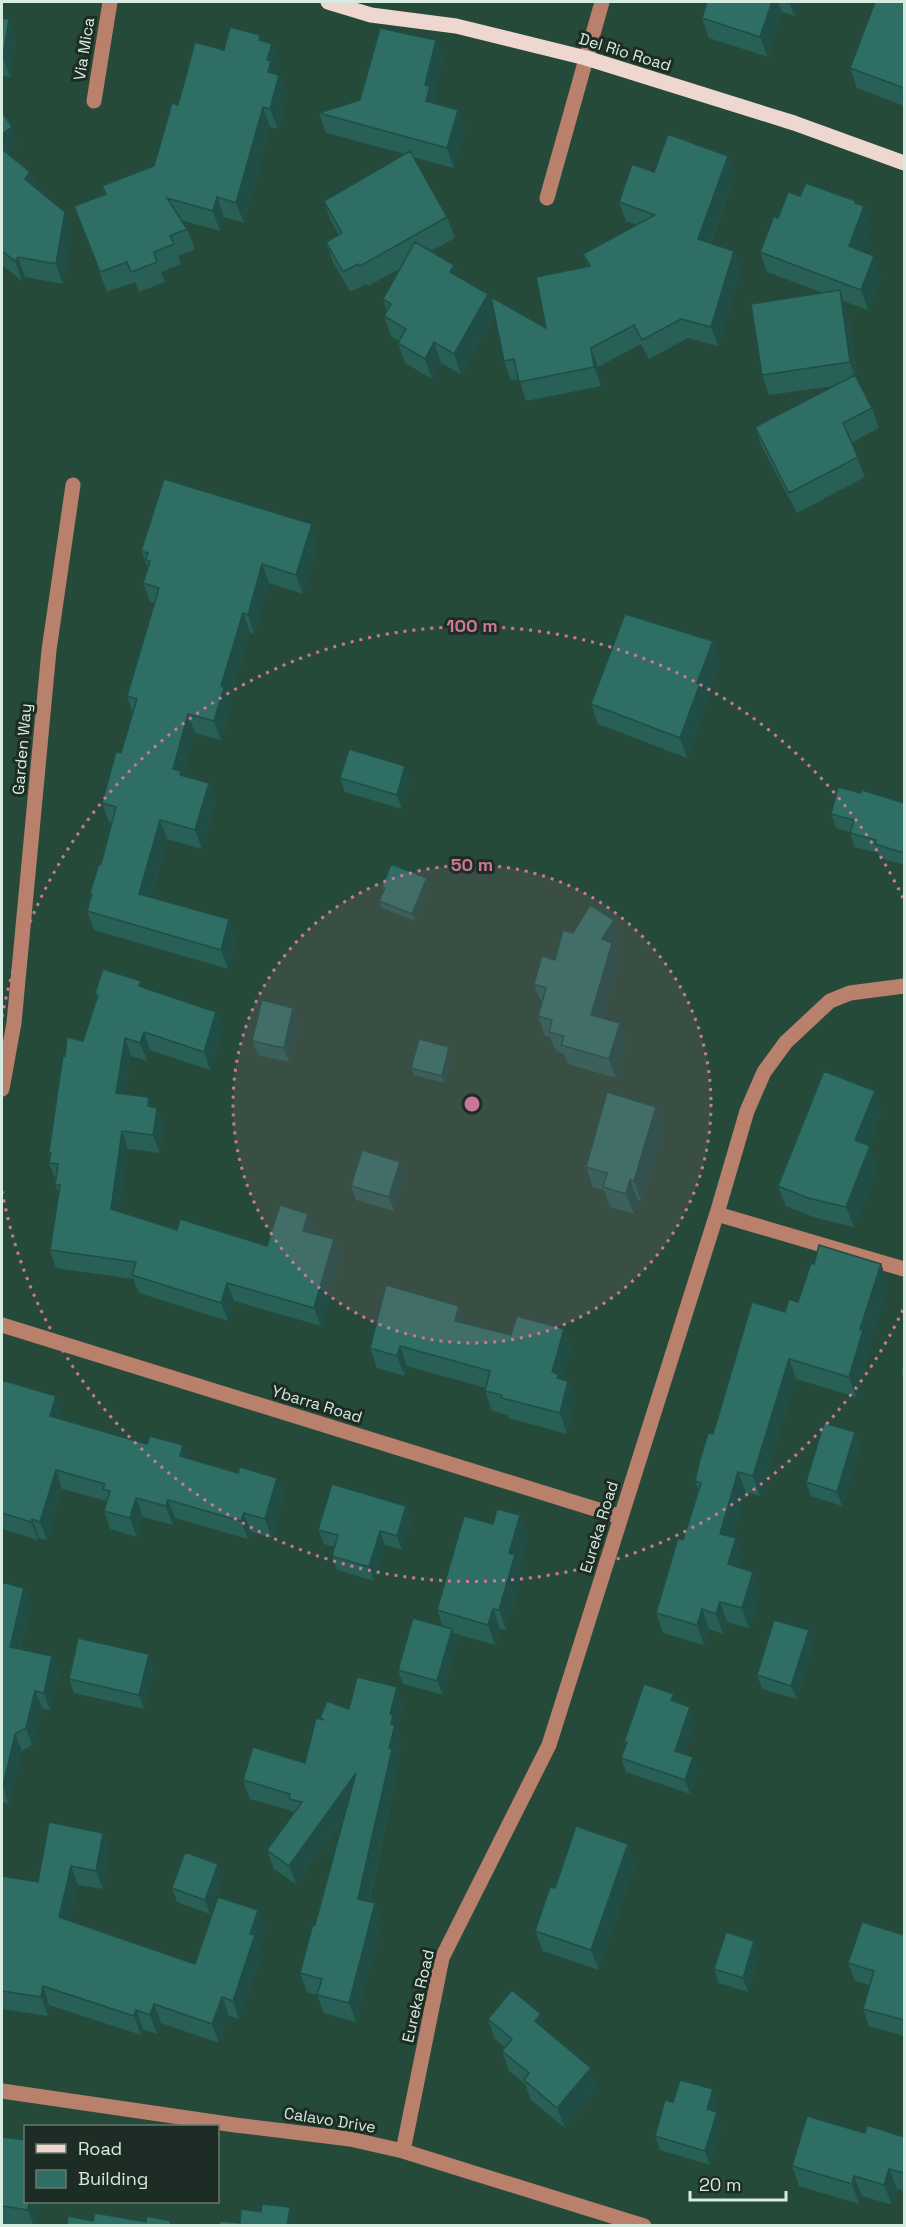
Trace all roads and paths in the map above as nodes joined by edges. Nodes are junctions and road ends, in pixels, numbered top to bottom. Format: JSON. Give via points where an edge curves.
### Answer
{"nodes":[{"id":1,"x":110,"y":2,"type":"edge"},
{"id":2,"x":328,"y":2,"type":"edge"},
{"id":3,"x":602,"y":2,"type":"edge"},
{"id":4,"x":586,"y":58,"type":"junction"},
{"id":5,"x":94,"y":101,"type":"dead end"},
{"id":6,"x":904,"y":163,"type":"edge"},
{"id":7,"x":547,"y":198,"type":"dead end"},
{"id":8,"x":73,"y":484,"type":"dead end"},
{"id":9,"x":904,"y":986,"type":"edge"},
{"id":10,"x":2,"y":1089,"type":"edge"},
{"id":11,"x":717,"y":1214,"type":"junction"},
{"id":12,"x":904,"y":1269,"type":"edge"},
{"id":13,"x":2,"y":1325,"type":"edge"},
{"id":14,"x":621,"y":1517,"type":"junction"},
{"id":15,"x":2,"y":2091,"type":"edge"},
{"id":16,"x":403,"y":2151,"type":"junction"},
{"id":17,"x":644,"y":2226,"type":"edge"}],
"edges":[{"from":1,"to":5,"type":"street","name":"Via Mica"},
{"from":2,"to":4,"type":"main road","name":"Del Rio Road","via":[[371,15],[456,26]]},
{"from":3,"to":4,"type":"street"},
{"from":4,"to":6,"type":"main road","name":"Del Rio Road","via":[[794,123]]},
{"from":4,"to":7,"type":"street"},
{"from":8,"to":10,"type":"street","name":"Garden Way","via":[[49,650],[14,1023]]},
{"from":9,"to":11,"type":"street","name":"Eureka Road","via":[[850,993],[830,1001],[786,1042],[764,1072],[747,1111]]},
{"from":11,"to":12,"type":"street"},
{"from":11,"to":14,"type":"street","name":"Eureka Road"},
{"from":13,"to":14,"type":"street","name":"Ybarra Road"},
{"from":14,"to":16,"type":"street","name":"Eureka Road","via":[[549,1745],[442,1958]]},
{"from":15,"to":16,"type":"street","name":"Calavo Drive","via":[[350,2139]]},
{"from":16,"to":17,"type":"street","name":"Calavo Drive"}]}
